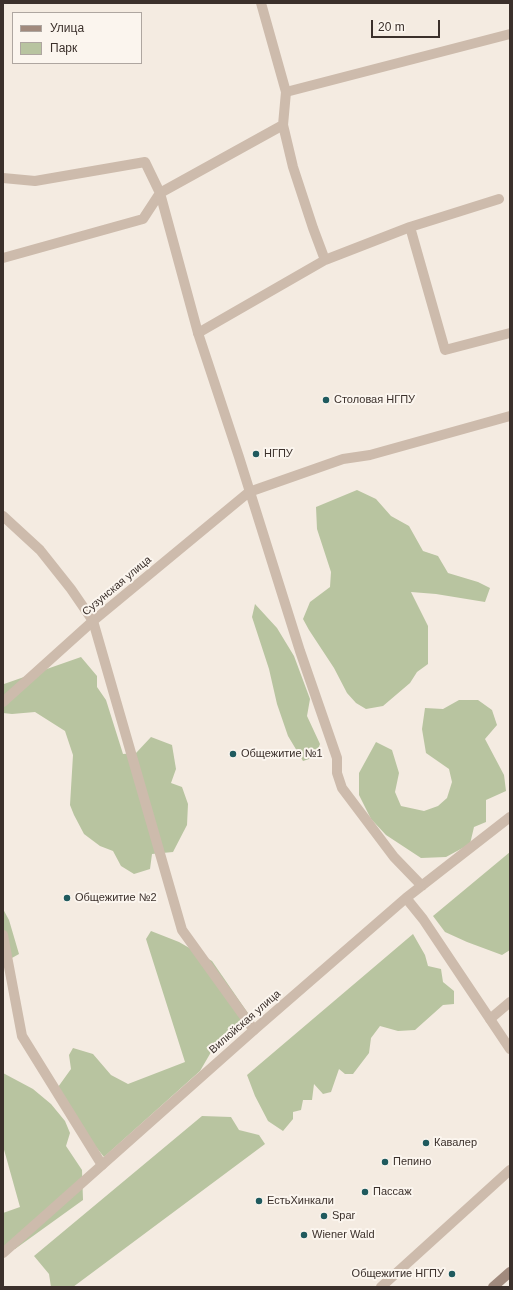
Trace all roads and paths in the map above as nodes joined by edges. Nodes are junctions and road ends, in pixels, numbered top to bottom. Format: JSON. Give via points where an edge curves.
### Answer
{"nodes":[{"id":1,"x":261,"y":3,"type":"edge"},
{"id":2,"x":510,"y":34,"type":"edge"},
{"id":3,"x":286,"y":92,"type":"junction"},
{"id":4,"x":283,"y":125,"type":"junction"},
{"id":5,"x":3,"y":178,"type":"edge"},
{"id":6,"x":160,"y":193,"type":"junction"},
{"id":7,"x":498,"y":199,"type":"dead end"},
{"id":8,"x":410,"y":227,"type":"junction"},
{"id":9,"x":3,"y":258,"type":"edge"},
{"id":10,"x":325,"y":260,"type":"junction"},
{"id":11,"x":198,"y":333,"type":"junction"},
{"id":12,"x":510,"y":333,"type":"edge"},
{"id":13,"x":510,"y":416,"type":"edge"},
{"id":14,"x":249,"y":492,"type":"junction"},
{"id":15,"x":3,"y":516,"type":"edge"},
{"id":16,"x":93,"y":621,"type":"junction"},
{"id":17,"x":3,"y":702,"type":"edge"},
{"id":18,"x":510,"y":817,"type":"edge"},
{"id":19,"x":422,"y":886,"type":"junction"},
{"id":20,"x":406,"y":898,"type":"junction"},
{"id":21,"x":3,"y":935,"type":"edge"},
{"id":22,"x":510,"y":1002,"type":"edge"},
{"id":23,"x":490,"y":1019,"type":"junction"},
{"id":24,"x":254,"y":1030,"type":"junction"},
{"id":25,"x":510,"y":1049,"type":"edge"},
{"id":26,"x":102,"y":1165,"type":"junction"},
{"id":27,"x":510,"y":1170,"type":"edge"},
{"id":28,"x":3,"y":1253,"type":"edge"},
{"id":29,"x":510,"y":1272,"type":"edge"},
{"id":30,"x":381,"y":1287,"type":"edge"},
{"id":31,"x":494,"y":1287,"type":"edge"}],
"edges":[{"from":1,"to":3,"type":"street"},
{"from":2,"to":3,"type":"street"},
{"from":3,"to":4,"type":"street"},
{"from":4,"to":6,"type":"street"},
{"from":4,"to":10,"type":"street","via":[[296,174]]},
{"from":5,"to":6,"type":"street","via":[[35,181],[145,162]]},
{"from":6,"to":9,"type":"street","via":[[143,220]]},
{"from":6,"to":11,"type":"street"},
{"from":7,"to":8,"type":"street"},
{"from":8,"to":10,"type":"street"},
{"from":8,"to":12,"type":"street","via":[[445,350]]},
{"from":10,"to":11,"type":"street"},
{"from":11,"to":14,"type":"street"},
{"from":13,"to":14,"type":"street","via":[[370,455],[343,459]]},
{"from":14,"to":16,"type":"street","name":"Сузунская улица"},
{"from":14,"to":19,"type":"street","via":[[337,758],[337,773],[342,788],[394,857]]},
{"from":15,"to":16,"type":"street","via":[[40,550]]},
{"from":16,"to":17,"type":"street","name":"Сузунская улица"},
{"from":16,"to":24,"type":"street","via":[[182,930]]},
{"from":18,"to":19,"type":"street","name":"Вилюйская улица"},
{"from":19,"to":20,"type":"street","name":"Вилюйская улица"},
{"from":20,"to":23,"type":"street"},
{"from":20,"to":24,"type":"street","name":"Вилюйская улица"},
{"from":21,"to":26,"type":"street","via":[[22,1036]]},
{"from":22,"to":23,"type":"street"},
{"from":23,"to":25,"type":"street"},
{"from":24,"to":26,"type":"street","name":"Вилюйская улица"},
{"from":26,"to":28,"type":"street","name":"Вилюйская улица"},
{"from":27,"to":30,"type":"street"},
{"from":29,"to":31,"type":"main road"}]}
